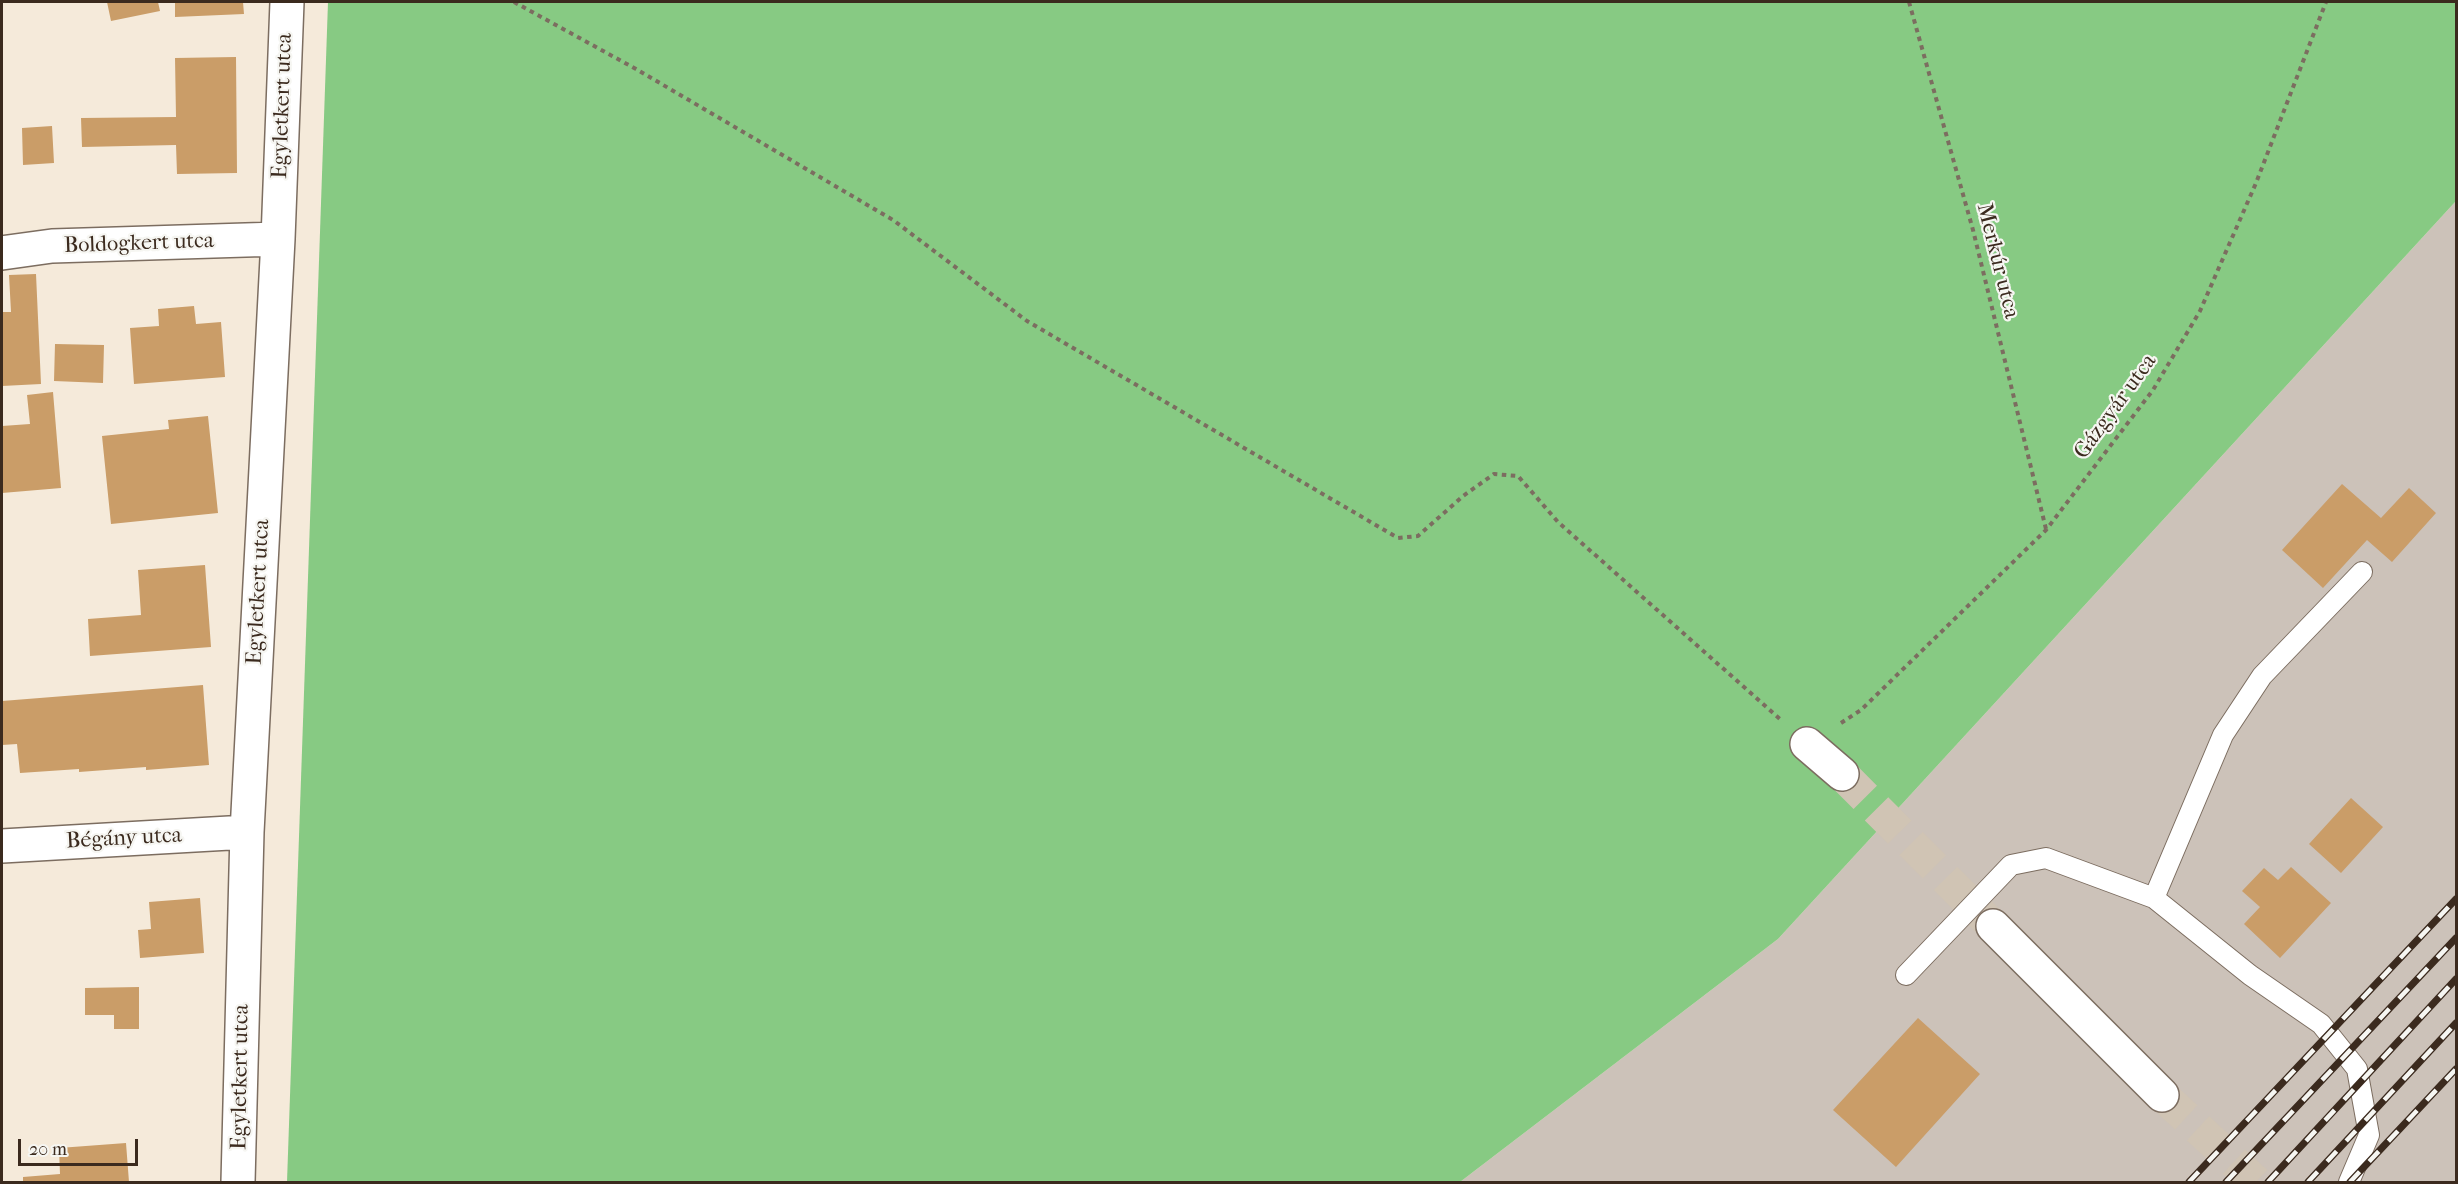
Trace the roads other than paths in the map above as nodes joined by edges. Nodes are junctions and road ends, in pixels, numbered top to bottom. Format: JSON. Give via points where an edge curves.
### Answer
{"nodes":[{"id":1,"x":287,"y":2,"type":"edge"},
{"id":2,"x":278,"y":239,"type":"junction"},
{"id":3,"x":2,"y":253,"type":"edge"},
{"id":4,"x":2362,"y":572,"type":"dead end"},
{"id":5,"x":1807,"y":744,"type":"road end"},
{"id":6,"x":1842,"y":774,"type":"tunnel mouth"},
{"id":7,"x":247,"y":832,"type":"junction"},
{"id":8,"x":2,"y":846,"type":"edge"},
{"id":9,"x":2154,"y":898,"type":"junction"},
{"id":10,"x":1993,"y":926,"type":"tunnel mouth"},
{"id":11,"x":1906,"y":975,"type":"dead end"},
{"id":12,"x":2162,"y":1095,"type":"tunnel mouth"},
{"id":13,"x":238,"y":1182,"type":"edge"},
{"id":14,"x":2349,"y":1182,"type":"edge"}],
"edges":[{"from":1,"to":2,"type":"street","name":"Egyletkert utca"},
{"from":2,"to":3,"type":"street","name":"Boldogkert utca","via":[[52,246]]},
{"from":2,"to":7,"type":"street","name":"Egyletkert utca"},
{"from":4,"to":9,"type":"lane","via":[[2262,676],[2223,735]]},
{"from":5,"to":6,"type":"street"},
{"from":7,"to":8,"type":"street","name":"Bégány utca"},
{"from":7,"to":13,"type":"street","name":"Egyletkert utca"},
{"from":9,"to":11,"type":"lane","via":[[2046,858],[2011,866]]},
{"from":9,"to":14,"type":"lane","via":[[2250,975],[2321,1024],[2357,1069],[2369,1135]]},
{"from":10,"to":12,"type":"street"}]}
